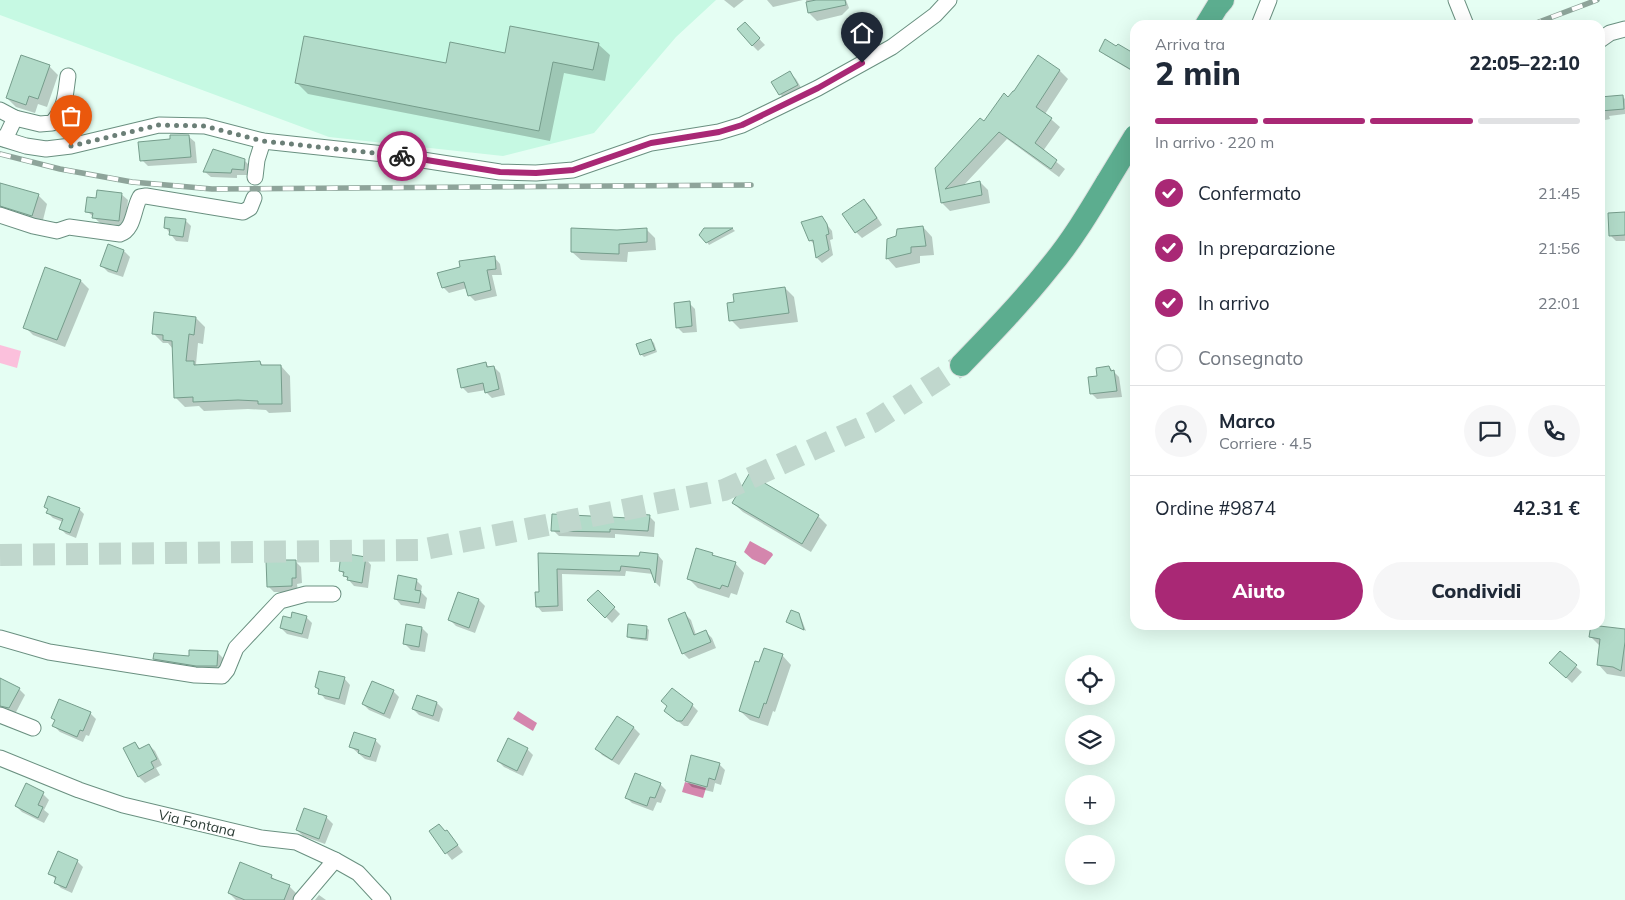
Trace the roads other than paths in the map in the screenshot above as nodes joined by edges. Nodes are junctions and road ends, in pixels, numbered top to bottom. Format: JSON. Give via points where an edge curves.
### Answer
{"nodes":[{"id":1,"x":949,"y":0,"type":"edge"},
{"id":2,"x":1223,"y":0,"type":"edge"},
{"id":3,"x":1270,"y":0,"type":"edge"},
{"id":4,"x":1456,"y":0,"type":"edge"},
{"id":5,"x":1209,"y":20,"type":"edge"},
{"id":6,"x":1261,"y":20,"type":"edge"},
{"id":7,"x":1464,"y":20,"type":"edge"},
{"id":8,"x":1625,"y":29,"type":"edge"},
{"id":9,"x":1605,"y":36,"type":"edge"},
{"id":10,"x":68,"y":76,"type":"dead end"},
{"id":11,"x":0,"y":110,"type":"edge"},
{"id":12,"x":15,"y":118,"type":"junction"},
{"id":13,"x":2,"y":139,"type":"edge"},
{"id":14,"x":263,"y":141,"type":"junction"},
{"id":15,"x":1130,"y":144,"type":"edge"},
{"id":16,"x":256,"y":176,"type":"dead end"},
{"id":17,"x":254,"y":198,"type":"dead end"},
{"id":18,"x":0,"y":215,"type":"edge"},
{"id":19,"x":962,"y":365,"type":"tunnel mouth"},
{"id":20,"x":333,"y":594,"type":"dead end"},
{"id":21,"x":0,"y":638,"type":"edge"},
{"id":22,"x":0,"y":715,"type":"edge"},
{"id":23,"x":33,"y":728,"type":"dead end"},
{"id":24,"x":0,"y":758,"type":"edge"},
{"id":25,"x":335,"y":860,"type":"junction"},
{"id":26,"x":301,"y":900,"type":"edge"},
{"id":27,"x":383,"y":900,"type":"edge"}],
"edges":[{"from":1,"to":14,"type":"street","via":[[936,15],[892,46],[818,88],[742,125],[651,143],[573,170],[500,172],[384,154]]},
{"from":2,"to":5,"type":"highway"},
{"from":3,"to":6,"type":"street"},
{"from":4,"to":7,"type":"street"},
{"from":8,"to":9,"type":"street"},
{"from":10,"to":12,"type":"street","via":[[60,113],[52,123],[40,124]]},
{"from":11,"to":12,"type":"street"},
{"from":12,"to":13,"type":"street"},
{"from":13,"to":14,"type":"street","via":[[26,146],[71,146],[168,125],[205,126]]},
{"from":14,"to":16,"type":"street"},
{"from":15,"to":19,"type":"highway","bridge":true,"via":[[1092,207],[1050,266]]},
{"from":17,"to":18,"type":"street","via":[[250,208],[243,212],[140,197],[130,227],[120,234],[69,226],[57,231]]},
{"from":20,"to":21,"type":"street","via":[[306,594],[280,601],[236,648],[222,676],[196,675],[49,652]]},
{"from":22,"to":23,"type":"street"},
{"from":24,"to":25,"type":"street","name":"Via Fontana","via":[[123,805],[262,838],[296,842]]},
{"from":25,"to":26,"type":"street"},
{"from":25,"to":27,"type":"street","name":"Via Fontana","via":[[358,873]]}]}
